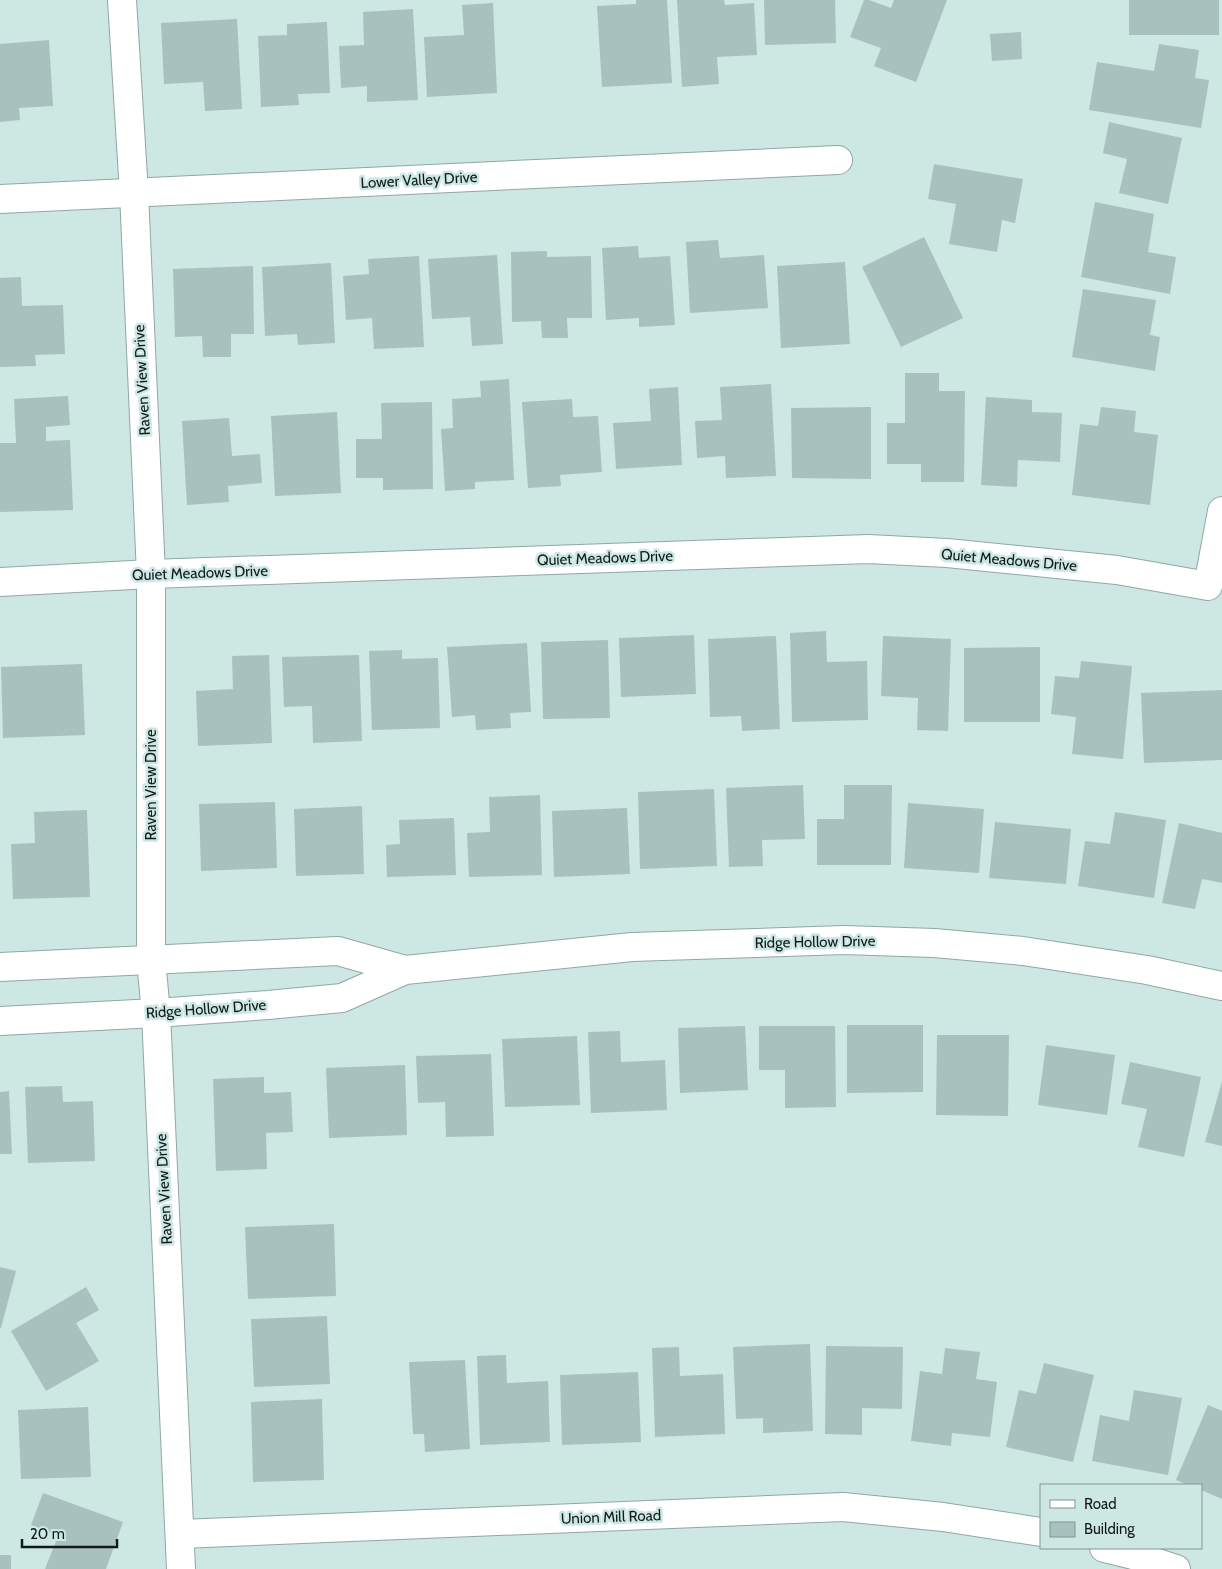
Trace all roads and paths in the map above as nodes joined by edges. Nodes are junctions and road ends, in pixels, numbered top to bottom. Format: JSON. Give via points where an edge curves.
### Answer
{"nodes":[{"id":1,"x":122,"y":0,"type":"edge"},
{"id":2,"x":838,"y":160,"type":"dead end"},
{"id":3,"x":134,"y":193,"type":"junction"},
{"id":4,"x":0,"y":199,"type":"edge"},
{"id":5,"x":1222,"y":511,"type":"edge"},
{"id":6,"x":151,"y":574,"type":"junction"},
{"id":7,"x":0,"y":582,"type":"edge"},
{"id":8,"x":151,"y":960,"type":"junction"},
{"id":9,"x":0,"y":967,"type":"edge"},
{"id":10,"x":405,"y":970,"type":"junction"},
{"id":11,"x":1222,"y":986,"type":"edge"},
{"id":12,"x":156,"y":1013,"type":"junction"},
{"id":13,"x":0,"y":1021,"type":"edge"},
{"id":14,"x":1040,"y":1532,"type":"edge"},
{"id":15,"x":180,"y":1534,"type":"junction"},
{"id":16,"x":1108,"y":1549,"type":"edge"},
{"id":17,"x":182,"y":1569,"type":"edge"},
{"id":18,"x":1176,"y":1569,"type":"edge"}],
"edges":[{"from":1,"to":3,"type":"street","name":"Raven View Drive"},
{"from":2,"to":3,"type":"street","name":"Lower Valley Drive"},
{"from":3,"to":4,"type":"street","name":"Lower Valley Drive"},
{"from":3,"to":6,"type":"street","name":"Raven View Drive"},
{"from":5,"to":6,"type":"street","name":"Quiet Meadows Drive","via":[[1208,586],[1117,570],[947,553],[868,549]]},
{"from":6,"to":7,"type":"street","name":"Quiet Meadows Drive"},
{"from":6,"to":8,"type":"street","name":"Raven View Drive"},
{"from":8,"to":9,"type":"street","name":"Ridge Hollow Drive"},
{"from":8,"to":10,"type":"street","name":"Ridge Hollow Drive","via":[[338,951]]},
{"from":8,"to":12,"type":"street","name":"Raven View Drive"},
{"from":10,"to":11,"type":"street","name":"Ridge Hollow Drive","via":[[632,948],[844,940],[934,943],[1023,951],[1147,970]]},
{"from":10,"to":12,"type":"street","name":"Ridge Hollow Drive","via":[[342,998]]},
{"from":12,"to":13,"type":"street","name":"Ridge Hollow Drive"},
{"from":12,"to":15,"type":"street","name":"Raven View Drive"},
{"from":14,"to":15,"type":"street","name":"Union Mill Road","via":[[843,1507]]},
{"from":15,"to":17,"type":"street","name":"Raven View Drive"},
{"from":16,"to":18,"type":"street"}]}
